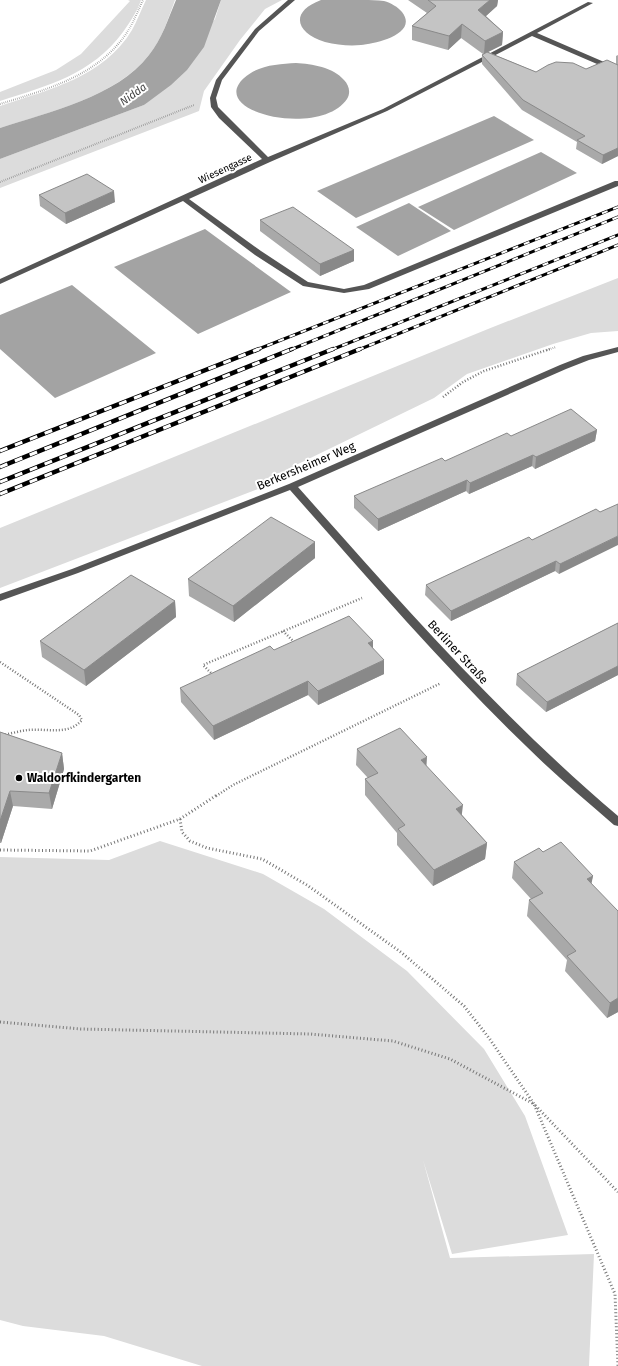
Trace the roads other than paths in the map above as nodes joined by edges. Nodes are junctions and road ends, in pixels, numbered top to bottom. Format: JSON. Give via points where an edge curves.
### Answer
{"nodes":[{"id":1,"x":292,"y":0,"type":"edge"},
{"id":2,"x":581,"y":0,"type":"edge"},
{"id":3,"x":592,"y":1,"type":"edge"},
{"id":4,"x":531,"y":33,"type":"junction"},
{"id":5,"x":618,"y":71,"type":"edge"},
{"id":6,"x":267,"y":160,"type":"junction"},
{"id":7,"x":618,"y":183,"type":"edge"},
{"id":8,"x":183,"y":198,"type":"junction"},
{"id":9,"x":0,"y":282,"type":"edge"},
{"id":10,"x":618,"y":349,"type":"edge"},
{"id":11,"x":292,"y":486,"type":"junction"},
{"id":12,"x":0,"y":598,"type":"edge"},
{"id":13,"x":618,"y":822,"type":"edge"}],
"edges":[{"from":1,"to":6,"type":"street","name":"Wiesengasse","via":[[257,30],[219,80],[213,98],[215,107],[222,116]]},
{"from":2,"to":3,"type":"street"},
{"from":3,"to":4,"type":"street"},
{"from":4,"to":5,"type":"street"},
{"from":4,"to":6,"type":"street","via":[[385,110]]},
{"from":6,"to":8,"type":"street","name":"Wiesengasse"},
{"from":7,"to":8,"type":"street","via":[[366,287],[344,291],[306,284],[258,253]]},
{"from":8,"to":9,"type":"street","name":"Wiesengasse"},
{"from":10,"to":11,"type":"street","name":"Berkersheimer Weg","via":[[563,367]]},
{"from":11,"to":12,"type":"street","name":"Berkersheimer Weg","via":[[69,574]]},
{"from":11,"to":13,"type":"street","name":"Berliner Straße","via":[[459,674],[544,757]]}]}
